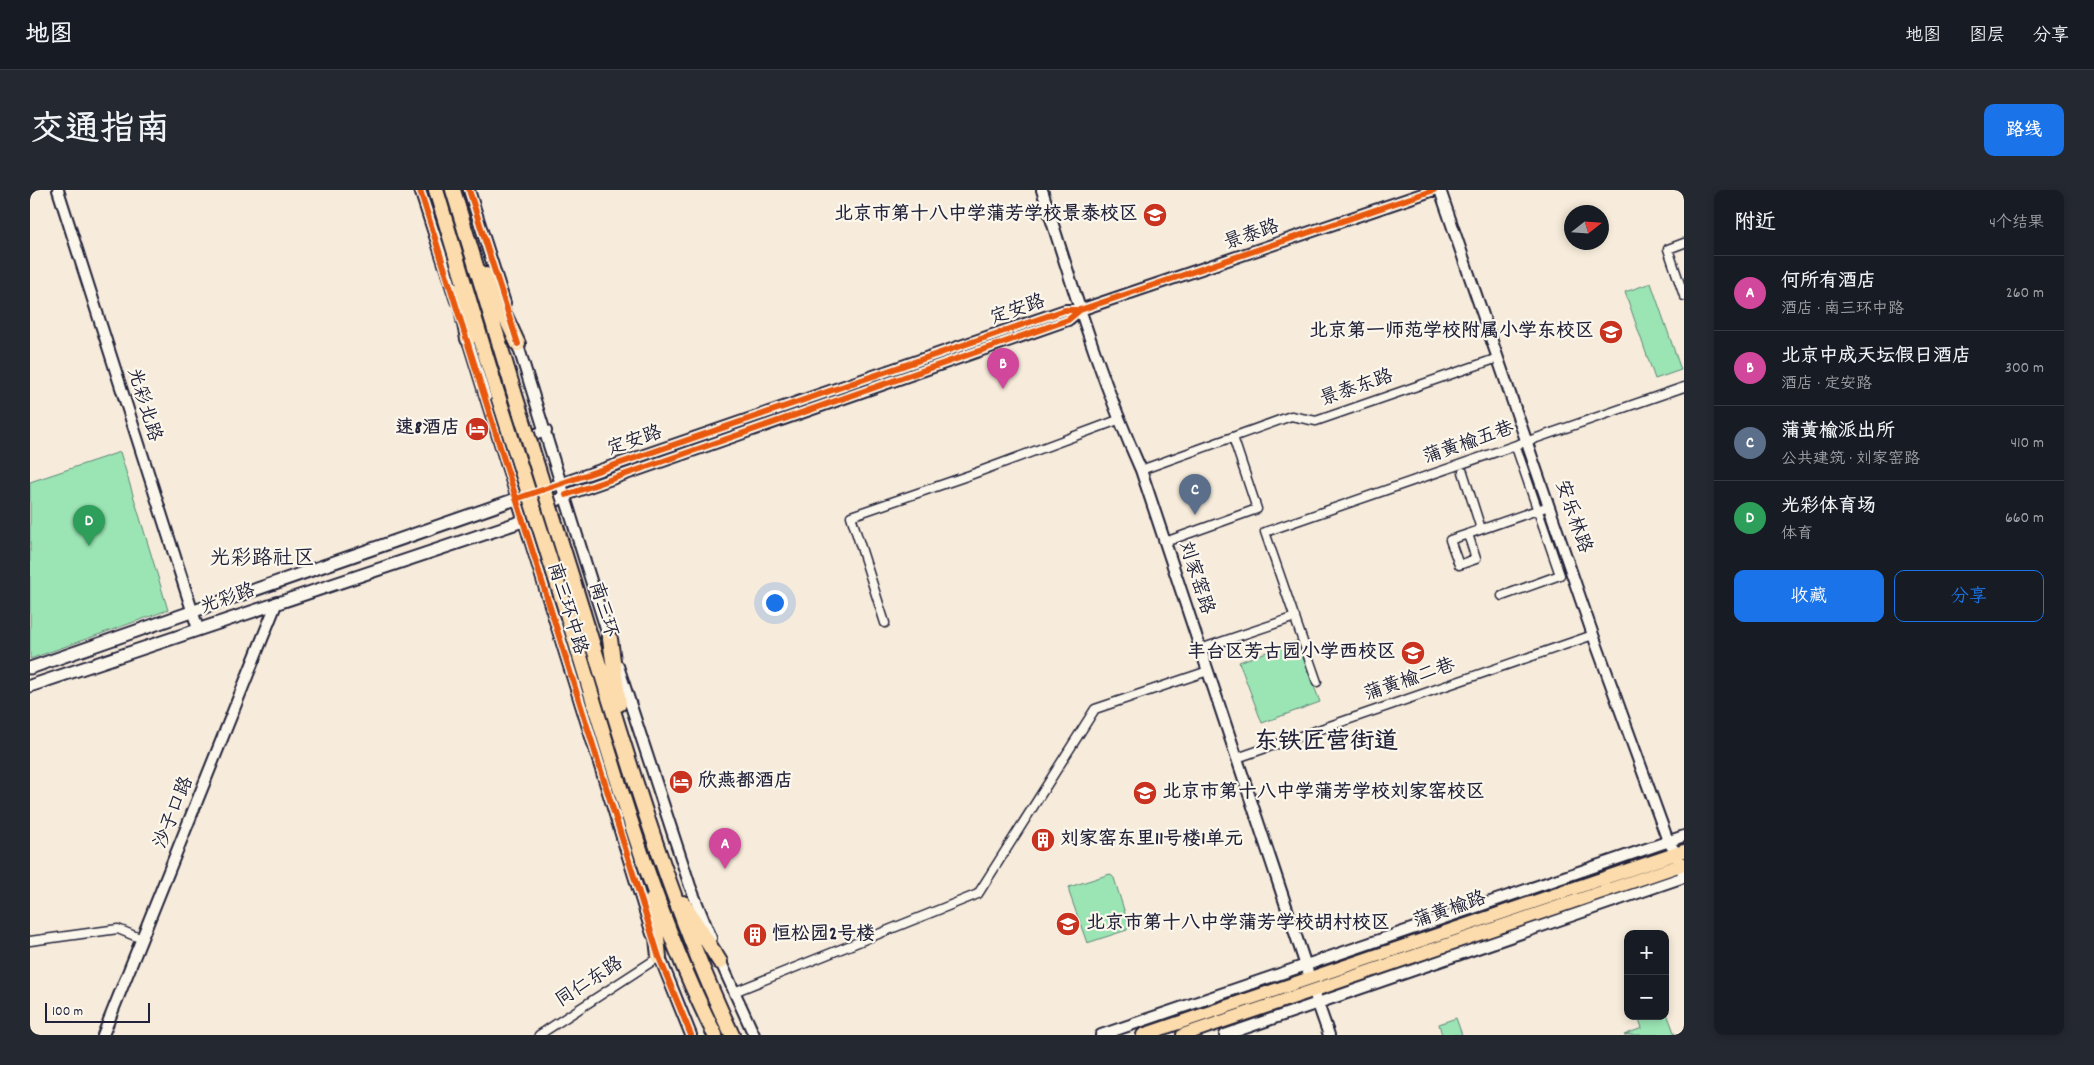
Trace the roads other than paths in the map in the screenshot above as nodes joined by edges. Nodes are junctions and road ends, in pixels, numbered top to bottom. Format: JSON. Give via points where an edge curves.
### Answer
{"nodes":[{"id":1,"x":58,"y":190,"type":"edge"},
{"id":2,"x":420,"y":190,"type":"edge"},
{"id":3,"x":436,"y":190,"type":"edge"},
{"id":4,"x":453,"y":190,"type":"edge"},
{"id":5,"x":469,"y":190,"type":"edge"},
{"id":6,"x":1042,"y":190,"type":"edge"},
{"id":7,"x":1434,"y":190,"type":"edge"},
{"id":8,"x":1440,"y":190,"type":"edge"},
{"id":9,"x":444,"y":215,"type":"junction"},
{"id":10,"x":462,"y":222,"type":"junction"},
{"id":11,"x":1684,"y":243,"type":"edge"},
{"id":12,"x":1684,"y":296,"type":"edge"},
{"id":13,"x":1080,"y":310,"type":"junction"},
{"id":14,"x":468,"y":339,"type":"junction"},
{"id":15,"x":518,"y":344,"type":"junction"},
{"id":16,"x":1498,"y":358,"type":"junction"},
{"id":17,"x":1684,"y":387,"type":"edge"},
{"id":18,"x":1118,"y":420,"type":"junction"},
{"id":19,"x":546,"y":431,"type":"junction"},
{"id":20,"x":1233,"y":437,"type":"junction"},
{"id":21,"x":1526,"y":441,"type":"junction"},
{"id":22,"x":499,"y":445,"type":"junction"},
{"id":23,"x":1517,"y":450,"type":"dead end"},
{"id":24,"x":1141,"y":470,"type":"junction"},
{"id":25,"x":1463,"y":472,"type":"dead end"},
{"id":26,"x":562,"y":483,"type":"junction"},
{"id":27,"x":566,"y":495,"type":"junction"},
{"id":28,"x":516,"y":499,"type":"junction"},
{"id":29,"x":1550,"y":506,"type":"junction"},
{"id":30,"x":1538,"y":510,"type":"junction"},
{"id":31,"x":523,"y":521,"type":"junction"},
{"id":32,"x":1481,"y":529,"type":"junction"},
{"id":33,"x":1468,"y":534,"type":"dead end"},
{"id":34,"x":1165,"y":542,"type":"junction"},
{"id":35,"x":585,"y":559,"type":"junction"},
{"id":36,"x":539,"y":573,"type":"junction"},
{"id":37,"x":1502,"y":596,"type":"dead end"},
{"id":38,"x":277,"y":602,"type":"junction"},
{"id":39,"x":192,"y":611,"type":"junction"},
{"id":40,"x":1294,"y":617,"type":"junction"},
{"id":41,"x":885,"y":623,"type":"dead end"},
{"id":42,"x":198,"y":629,"type":"junction"},
{"id":43,"x":1593,"y":635,"type":"junction"},
{"id":44,"x":610,"y":639,"type":"junction"},
{"id":45,"x":1200,"y":649,"type":"junction"},
{"id":46,"x":30,"y":668,"type":"edge"},
{"id":47,"x":1208,"y":671,"type":"junction"},
{"id":48,"x":1317,"y":682,"type":"dead end"},
{"id":49,"x":30,"y":686,"type":"edge"},
{"id":50,"x":625,"y":747,"type":"junction"},
{"id":51,"x":1237,"y":758,"type":"junction"},
{"id":52,"x":1684,"y":836,"type":"edge"},
{"id":53,"x":1668,"y":841,"type":"junction"},
{"id":54,"x":1682,"y":864,"type":"edge"},
{"id":55,"x":666,"y":874,"type":"junction"},
{"id":56,"x":650,"y":878,"type":"junction"},
{"id":57,"x":142,"y":939,"type":"junction"},
{"id":58,"x":30,"y":941,"type":"edge"},
{"id":59,"x":660,"y":957,"type":"junction"},
{"id":60,"x":720,"y":962,"type":"junction"},
{"id":61,"x":1306,"y":965,"type":"junction"},
{"id":62,"x":1312,"y":984,"type":"junction"},
{"id":63,"x":734,"y":992,"type":"junction"},
{"id":64,"x":1318,"y":1003,"type":"junction"},
{"id":65,"x":103,"y":1035,"type":"edge"},
{"id":66,"x":539,"y":1035,"type":"edge"},
{"id":67,"x":691,"y":1035,"type":"edge"},
{"id":68,"x":715,"y":1035,"type":"edge"},
{"id":69,"x":732,"y":1035,"type":"edge"},
{"id":70,"x":754,"y":1035,"type":"edge"},
{"id":71,"x":1101,"y":1035,"type":"edge"},
{"id":72,"x":1143,"y":1035,"type":"edge"},
{"id":73,"x":1183,"y":1035,"type":"edge"},
{"id":74,"x":1225,"y":1035,"type":"edge"},
{"id":75,"x":1329,"y":1035,"type":"edge"}],
"edges":[{"from":1,"to":39,"type":"street","name":"光彩北路"},
{"from":2,"to":14,"type":"street","name":"南三环中路"},
{"from":3,"to":9,"type":"highway","name":"南三环"},
{"from":4,"to":10,"type":"highway","name":"南三环"},
{"from":5,"to":15,"type":"street","name":"南三环中路"},
{"from":6,"to":13,"type":"street","name":"刘家窑路"},
{"from":7,"to":13,"type":"street","name":"景泰路"},
{"from":8,"to":16,"type":"street","name":"安乐林路"},
{"from":9,"to":14,"type":"highway"},
{"from":9,"to":56,"type":"highway","name":"南三环","bridge":true},
{"from":10,"to":15,"type":"highway"},
{"from":10,"to":50,"type":"highway","name":"南三环","bridge":true},
{"from":11,"to":12,"type":"street","via":[[1668,249]]},
{"from":13,"to":18,"type":"street","name":"刘家窑路"},
{"from":13,"to":26,"type":"street","name":"定安路","via":[[1055,314]]},
{"from":13,"to":27,"type":"street","name":"定安路","via":[[1068,320]]},
{"from":14,"to":22,"type":"street","name":"南三环中路"},
{"from":15,"to":19,"type":"street","name":"南三环中路"},
{"from":16,"to":20,"type":"street","name":"景泰东路","via":[[1316,421],[1291,416]]},
{"from":16,"to":21,"type":"street","name":"安乐林路"},
{"from":17,"to":21,"type":"street","name":"蒲黄榆五巷"},
{"from":18,"to":24,"type":"street","name":"刘家窑路"},
{"from":18,"to":41,"type":"street","via":[[851,516]]},
{"from":19,"to":22,"type":"street"},
{"from":19,"to":26,"type":"street","name":"南三环中路"},
{"from":20,"to":24,"type":"street","name":"景泰东路"},
{"from":20,"to":34,"type":"street","via":[[1257,509]]},
{"from":21,"to":29,"type":"street","name":"安乐林路"},
{"from":21,"to":40,"type":"street","name":"蒲黄榆五巷","via":[[1265,532]]},
{"from":22,"to":28,"type":"street","name":"南三环中路"},
{"from":23,"to":30,"type":"street"},
{"from":24,"to":34,"type":"street","name":"刘家窑路"},
{"from":25,"to":32,"type":"street"},
{"from":26,"to":27,"type":"street","name":"南三环中路"},
{"from":26,"to":28,"type":"street","name":"定安路"},
{"from":27,"to":31,"type":"street","name":"定安路"},
{"from":27,"to":35,"type":"street","name":"南三环中路"},
{"from":28,"to":31,"type":"street","name":"南三环中路"},
{"from":28,"to":39,"type":"main road","name":"光彩路"},
{"from":29,"to":30,"type":"street"},
{"from":29,"to":43,"type":"street","name":"安乐林路"},
{"from":30,"to":32,"type":"street"},
{"from":30,"to":37,"type":"street","via":[[1560,575]]},
{"from":31,"to":36,"type":"street","name":"南三环中路"},
{"from":31,"to":38,"type":"main road","name":"光彩路"},
{"from":32,"to":33,"type":"street"},
{"from":34,"to":45,"type":"street","name":"刘家窑路"},
{"from":35,"to":36,"type":"street"},
{"from":35,"to":44,"type":"street","name":"南三环中路"},
{"from":36,"to":59,"type":"street","name":"南三环中路"},
{"from":38,"to":42,"type":"main road","name":"光彩路"},
{"from":38,"to":57,"type":"street","name":"沙子口路"},
{"from":39,"to":42,"type":"street","name":"光彩北路"},
{"from":39,"to":46,"type":"main road","name":"光彩路"},
{"from":40,"to":45,"type":"street"},
{"from":40,"to":48,"type":"street"},
{"from":42,"to":49,"type":"main road","name":"光彩路"},
{"from":43,"to":51,"type":"street","name":"蒲黄榆二巷"},
{"from":43,"to":53,"type":"street","name":"安乐林路"},
{"from":44,"to":50,"type":"highway"},
{"from":44,"to":60,"type":"street","name":"南三环中路","via":[[690,886]]},
{"from":45,"to":47,"type":"street","name":"刘家窑路"},
{"from":47,"to":51,"type":"street","name":"刘家窑路"},
{"from":47,"to":63,"type":"street","via":[[1095,709],[978,894]]},
{"from":50,"to":55,"type":"highway","name":"南三环"},
{"from":51,"to":61,"type":"street","name":"刘家窑路"},
{"from":52,"to":53,"type":"street"},
{"from":53,"to":54,"type":"street","name":"安乐林路"},
{"from":53,"to":61,"type":"street"},
{"from":54,"to":62,"type":"main road","name":"蒲黄榆路"},
{"from":54,"to":64,"type":"street"},
{"from":55,"to":60,"type":"highway"},
{"from":55,"to":69,"type":"highway","name":"南三环","via":[[709,986]]},
{"from":56,"to":59,"type":"highway"},
{"from":56,"to":68,"type":"highway","name":"南三环","via":[[693,992]]},
{"from":57,"to":58,"type":"street","via":[[118,929]]},
{"from":57,"to":65,"type":"street","name":"沙子口路"},
{"from":59,"to":66,"type":"street","name":"同仁东路"},
{"from":59,"to":67,"type":"street","name":"南三环中路"},
{"from":60,"to":63,"type":"street","name":"南三环中路"},
{"from":61,"to":62,"type":"street","name":"刘家窑路"},
{"from":61,"to":71,"type":"street"},
{"from":62,"to":64,"type":"street","name":"刘家窑路"},
{"from":62,"to":72,"type":"main road","name":"蒲黄榆路"},
{"from":62,"to":73,"type":"main road","name":"蒲黄榆路"},
{"from":63,"to":70,"type":"street","name":"南三环中路"},
{"from":64,"to":74,"type":"street"},
{"from":64,"to":75,"type":"street","name":"刘家窑路"}]}
